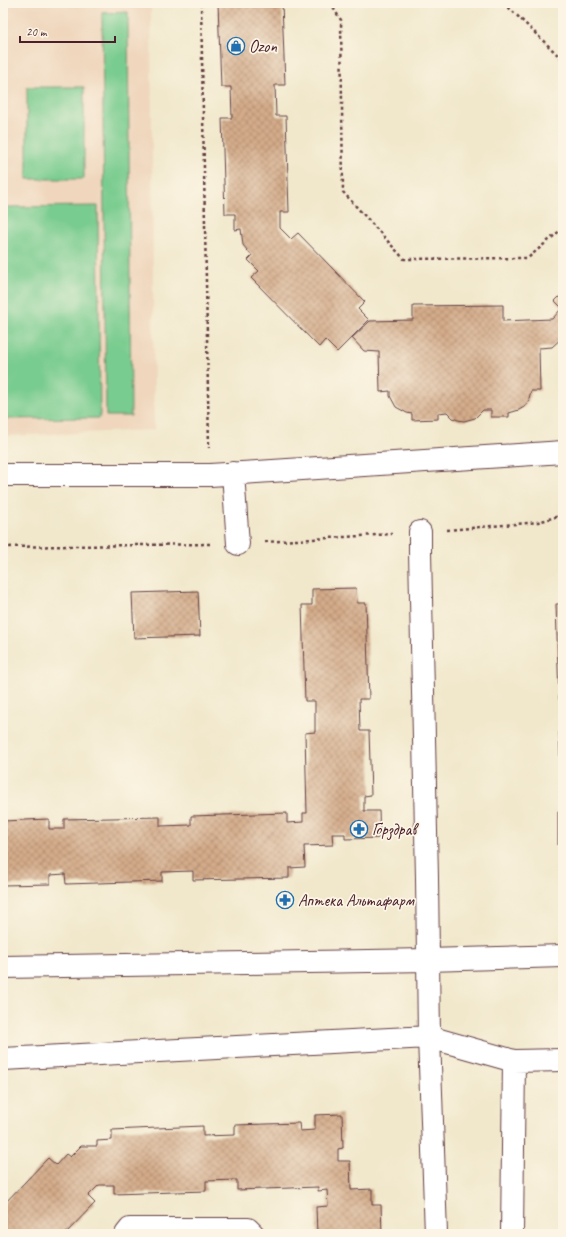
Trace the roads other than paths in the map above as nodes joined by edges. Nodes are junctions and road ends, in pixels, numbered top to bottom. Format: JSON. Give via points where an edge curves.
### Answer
{"nodes":[{"id":1,"x":563,"y":452,"type":"edge"},
{"id":2,"x":233,"y":473,"type":"junction"},
{"id":3,"x":3,"y":475,"type":"edge"},
{"id":4,"x":420,"y":532,"type":"road end"},
{"id":5,"x":238,"y":544,"type":"road end"},
{"id":6,"x":563,"y":956,"type":"edge"},
{"id":7,"x":428,"y":960,"type":"junction"},
{"id":8,"x":3,"y":967,"type":"edge"},
{"id":9,"x":429,"y":1037,"type":"junction"},
{"id":10,"x":3,"y":1059,"type":"edge"},
{"id":11,"x":563,"y":1060,"type":"edge"},
{"id":12,"x":514,"y":1061,"type":"junction"},
{"id":13,"x":126,"y":1234,"type":"edge"},
{"id":14,"x":253,"y":1234,"type":"edge"},
{"id":15,"x":436,"y":1234,"type":"edge"},
{"id":16,"x":512,"y":1234,"type":"edge"}],
"edges":[{"from":1,"to":2,"type":"street"},
{"from":2,"to":3,"type":"street"},
{"from":2,"to":5,"type":"street"},
{"from":4,"to":7,"type":"street"},
{"from":6,"to":7,"type":"street"},
{"from":7,"to":8,"type":"street"},
{"from":7,"to":9,"type":"street"},
{"from":9,"to":10,"type":"street"},
{"from":9,"to":12,"type":"street"},
{"from":9,"to":15,"type":"street"},
{"from":11,"to":12,"type":"street"},
{"from":12,"to":16,"type":"street"},
{"from":13,"to":14,"type":"street","via":[[130,1229],[248,1229]]}]}
